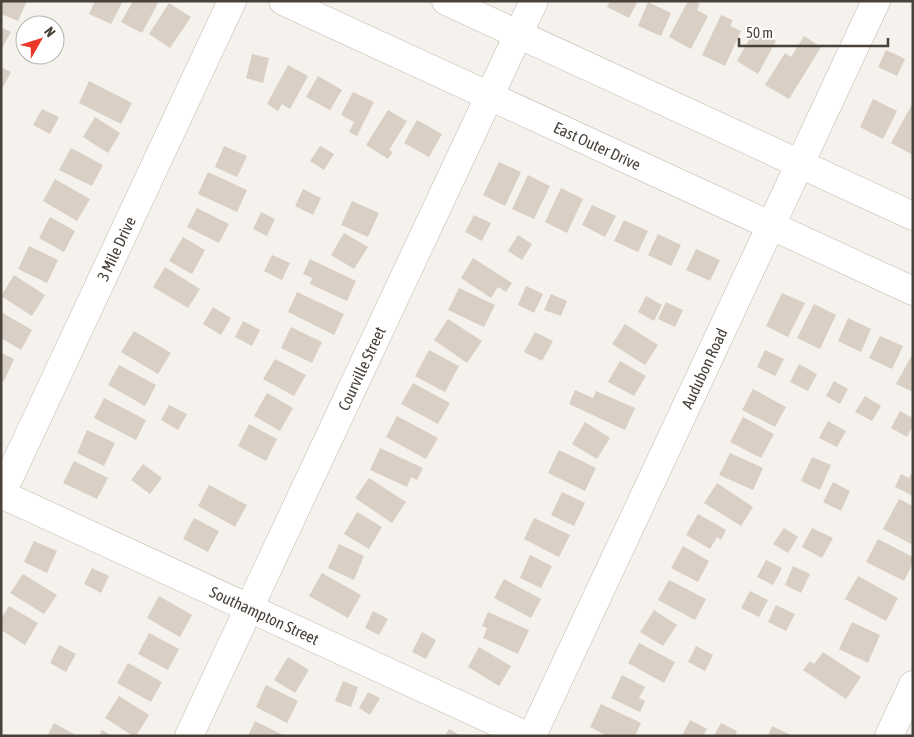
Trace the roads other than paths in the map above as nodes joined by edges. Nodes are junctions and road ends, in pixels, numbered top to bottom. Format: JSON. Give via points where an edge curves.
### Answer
{"nodes":[{"id":1,"x":232,"y":1,"type":"edge"},
{"id":2,"x":283,"y":1,"type":"edge"},
{"id":3,"x":446,"y":1,"type":"edge"},
{"id":4,"x":534,"y":1,"type":"edge"},
{"id":5,"x":876,"y":1,"type":"edge"},
{"id":6,"x":519,"y":34,"type":"junction"},
{"id":7,"x":490,"y":97,"type":"junction"},
{"id":8,"x":800,"y":164,"type":"junction"},
{"id":9,"x":913,"y":216,"type":"edge"},
{"id":10,"x":771,"y":226,"type":"junction"},
{"id":11,"x":913,"y":291,"type":"edge"},
{"id":12,"x":1,"y":494,"type":"edge"},
{"id":13,"x":249,"y":608,"type":"junction"},
{"id":14,"x":913,"y":685,"type":"edge"},
{"id":15,"x":189,"y":736,"type":"edge"},
{"id":16,"x":527,"y":736,"type":"edge"},
{"id":17,"x":532,"y":736,"type":"edge"},
{"id":18,"x":889,"y":736,"type":"edge"}],
"edges":[{"from":1,"to":12,"type":"street","name":"3 Mile Drive"},
{"from":2,"to":7,"type":"street","name":"East Outer Drive"},
{"from":3,"to":6,"type":"street"},
{"from":4,"to":6,"type":"street","name":"Courville Street"},
{"from":5,"to":8,"type":"street","name":"Audubon Road"},
{"from":6,"to":7,"type":"street","name":"Courville Street"},
{"from":6,"to":8,"type":"street"},
{"from":7,"to":10,"type":"street","name":"East Outer Drive"},
{"from":7,"to":13,"type":"street","name":"Courville Street"},
{"from":8,"to":9,"type":"street"},
{"from":8,"to":10,"type":"street","name":"Audubon Road"},
{"from":10,"to":11,"type":"street","name":"East Outer Drive"},
{"from":10,"to":17,"type":"street","name":"Audubon Road"},
{"from":12,"to":13,"type":"street","name":"Southampton Street"},
{"from":13,"to":15,"type":"street","name":"Courville Street"},
{"from":13,"to":16,"type":"street","name":"Southampton Street"},
{"from":14,"to":18,"type":"street"}]}
